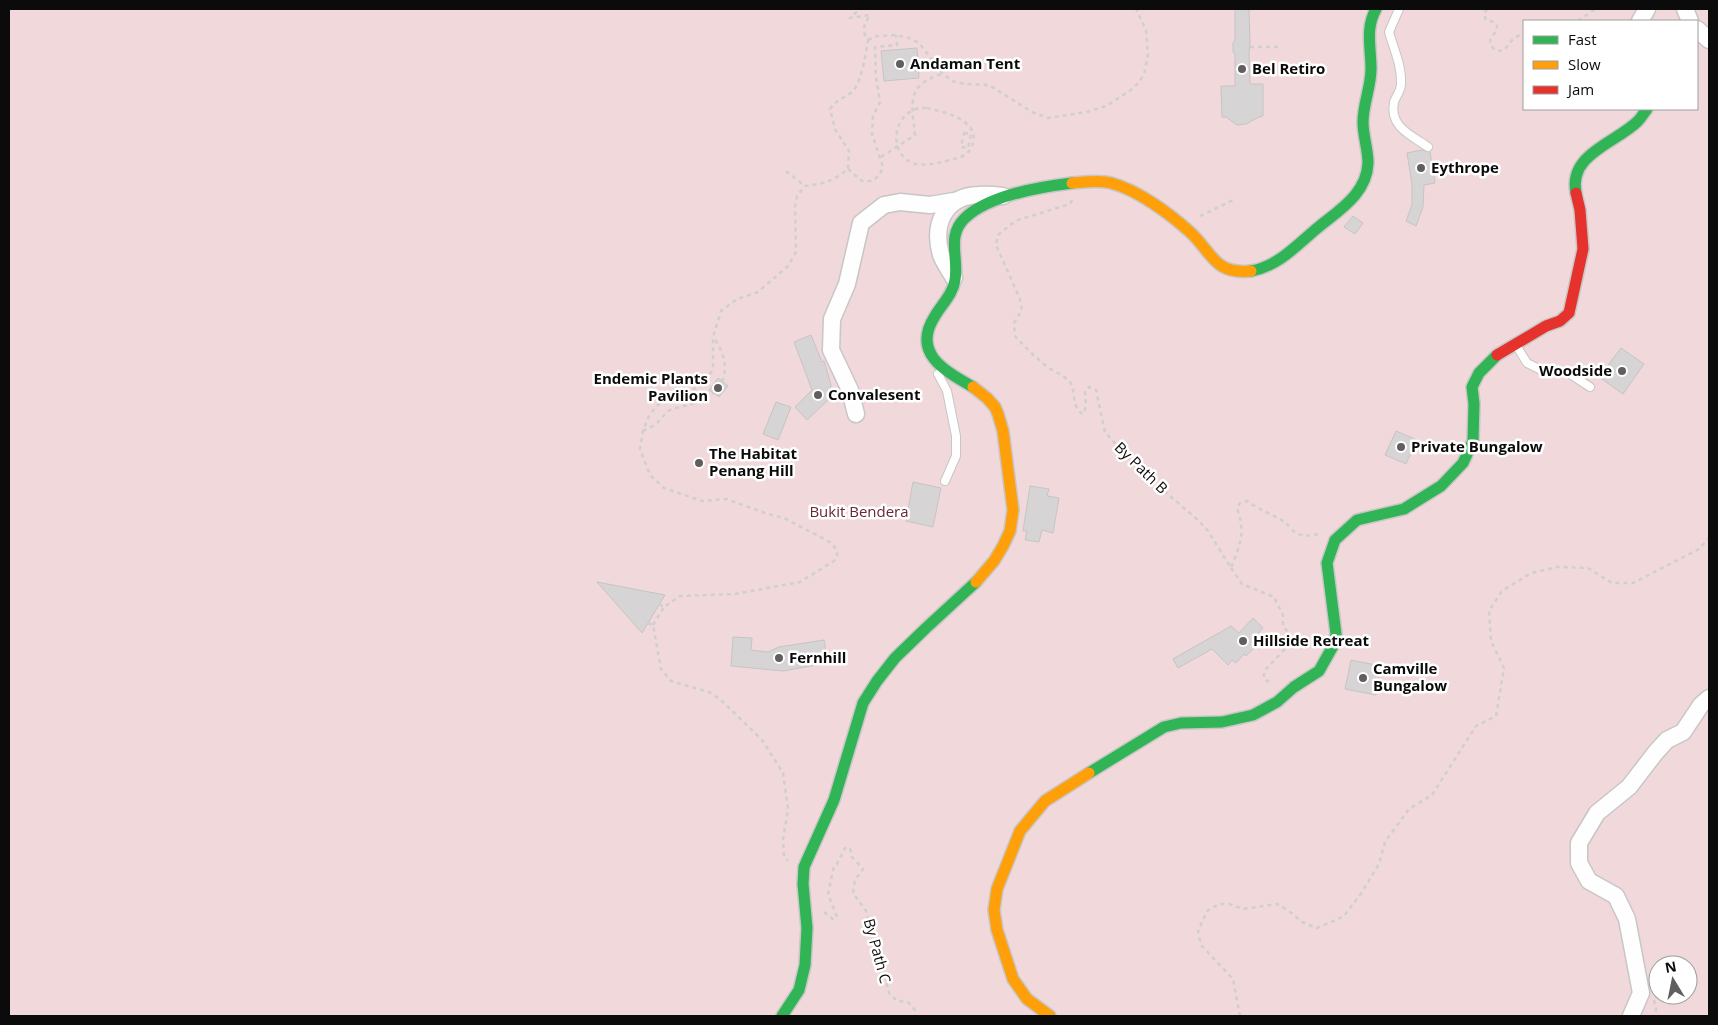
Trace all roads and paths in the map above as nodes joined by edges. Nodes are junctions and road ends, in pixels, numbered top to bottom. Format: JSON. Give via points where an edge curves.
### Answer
{"nodes":[{"id":1,"x":860,"y":9,"type":"edge"},
{"id":2,"x":1136,"y":9,"type":"edge"},
{"id":3,"x":1140,"y":9,"type":"edge"},
{"id":4,"x":1376,"y":9,"type":"edge"},
{"id":5,"x":1399,"y":9,"type":"edge"},
{"id":6,"x":1487,"y":9,"type":"edge"},
{"id":7,"x":1595,"y":9,"type":"edge"},
{"id":8,"x":1647,"y":9,"type":"edge"},
{"id":9,"x":1141,"y":17,"type":"junction"},
{"id":10,"x":1579,"y":20,"type":"edge"},
{"id":11,"x":1641,"y":20,"type":"edge"},
{"id":12,"x":1698,"y":30,"type":"edge"},
{"id":13,"x":896,"y":35,"type":"junction"},
{"id":14,"x":1523,"y":35,"type":"edge"},
{"id":15,"x":868,"y":40,"type":"junction"},
{"id":16,"x":1709,"y":40,"type":"edge"},
{"id":17,"x":1250,"y":47,"type":"dead end"},
{"id":18,"x":1278,"y":47,"type":"dead end"},
{"id":19,"x":943,"y":74,"type":"junction"},
{"id":20,"x":1646,"y":110,"type":"edge"},
{"id":21,"x":972,"y":142,"type":"junction"},
{"id":22,"x":1428,"y":147,"type":"dead end"},
{"id":23,"x":881,"y":156,"type":"junction"},
{"id":24,"x":848,"y":169,"type":"junction"},
{"id":25,"x":786,"y":171,"type":"dead end"},
{"id":26,"x":1081,"y":183,"type":"junction"},
{"id":27,"x":805,"y":186,"type":"junction"},
{"id":28,"x":1009,"y":196,"type":"junction"},
{"id":29,"x":1233,"y":200,"type":"dead end"},
{"id":30,"x":954,"y":202,"type":"junction"},
{"id":31,"x":1197,"y":218,"type":"dead end"},
{"id":32,"x":956,"y":280,"type":"junction"},
{"id":33,"x":713,"y":337,"type":"junction"},
{"id":34,"x":1515,"y":343,"type":"junction"},
{"id":35,"x":932,"y":358,"type":"junction"},
{"id":36,"x":1590,"y":387,"type":"dead end"},
{"id":37,"x":856,"y":414,"type":"dead end"},
{"id":38,"x":643,"y":431,"type":"junction"},
{"id":39,"x":945,"y":481,"type":"dead end"},
{"id":40,"x":1324,"y":532,"type":"dead end"},
{"id":41,"x":1709,"y":538,"type":"edge"},
{"id":42,"x":1231,"y":568,"type":"junction"},
{"id":43,"x":659,"y":604,"type":"dead end"},
{"id":44,"x":664,"y":607,"type":"junction"},
{"id":45,"x":648,"y":623,"type":"dead end"},
{"id":46,"x":653,"y":625,"type":"junction"},
{"id":47,"x":1294,"y":687,"type":"junction"},
{"id":48,"x":1709,"y":698,"type":"edge"},
{"id":49,"x":803,"y":872,"type":"junction"},
{"id":50,"x":806,"y":910,"type":"junction"},
{"id":51,"x":782,"y":1016,"type":"edge"},
{"id":52,"x":915,"y":1016,"type":"edge"},
{"id":53,"x":1050,"y":1016,"type":"edge"},
{"id":54,"x":1240,"y":1016,"type":"edge"},
{"id":55,"x":1631,"y":1016,"type":"edge"}],
"edges":[{"from":1,"to":15,"type":"path","via":[[850,18],[870,15],[863,26]]},
{"from":2,"to":9,"type":"path"},
{"from":3,"to":9,"type":"path"},
{"from":4,"to":26,"type":"street","via":[[1369,20],[1371,70],[1362,122],[1368,161],[1364,182],[1354,197],[1272,264],[1240,273],[1224,267],[1212,260],[1196,238],[1154,204],[1123,187],[1108,183]]},
{"from":5,"to":22,"type":"lane","via":[[1389,32],[1401,68],[1401,87],[1393,114],[1398,126]]},
{"from":6,"to":14,"type":"path","via":[[1484,14],[1486,20],[1497,26],[1490,41],[1495,50],[1503,51],[1513,38]]},
{"from":7,"to":10,"type":"path"},
{"from":8,"to":11,"type":"street"},
{"from":9,"to":19,"type":"path","via":[[1146,30],[1148,55],[1144,75],[1134,88],[1106,106],[1087,112],[1048,118],[1032,112],[989,85],[952,81]]},
{"from":12,"to":16,"type":"street"},
{"from":13,"to":15,"type":"path","via":[[876,36]]},
{"from":13,"to":19,"type":"path","via":[[919,43]]},
{"from":13,"to":23,"type":"path","via":[[897,45],[875,47],[880,102],[873,116],[872,134]]},
{"from":15,"to":24,"type":"path","via":[[857,86],[830,109],[835,129],[849,151]]},
{"from":17,"to":18,"type":"path"},
{"from":19,"to":23,"type":"path","via":[[933,76],[918,86],[913,96],[915,135]]},
{"from":20,"to":34,"type":"street","via":[[1637,122],[1585,159],[1577,171],[1575,186],[1583,249],[1569,313],[1560,321]]},
{"from":21,"to":21,"type":"path","via":[[971,134],[964,132],[961,147],[968,148]]},
{"from":21,"to":21,"type":"path","bridge":true,"via":[[972,130],[964,121],[927,108],[912,110],[902,118],[896,130],[896,145],[902,156],[915,163],[929,164],[962,157],[970,151]]},
{"from":23,"to":24,"type":"path","via":[[884,167],[873,181],[862,180]]},
{"from":24,"to":27,"type":"path","via":[[836,179]]},
{"from":25,"to":27,"type":"path"},
{"from":26,"to":28,"type":"street","via":[[1039,188]]},
{"from":26,"to":42,"type":"path","name":"By Path B","via":[[1070,204],[1018,220],[998,235],[996,245],[1022,310],[1014,324],[1014,336],[1044,364],[1068,379],[1074,405],[1080,413],[1086,406],[1085,391],[1089,387],[1096,390],[1105,432],[1134,466],[1198,520]]},
{"from":27,"to":33,"type":"path","via":[[797,196],[796,252],[788,266],[758,292],[737,299],[721,311]]},
{"from":28,"to":30,"type":"street","via":[[978,194]]},
{"from":28,"to":32,"type":"street","via":[[982,206],[963,218],[956,230],[954,244]]},
{"from":29,"to":31,"type":"path"},
{"from":30,"to":32,"type":"street","via":[[943,214],[938,232],[941,256]]},
{"from":30,"to":37,"type":"street","via":[[884,205],[861,223],[847,284],[832,319],[831,350],[850,390]]},
{"from":32,"to":35,"type":"street","via":[[929,325],[927,346]]},
{"from":33,"to":38,"type":"path","via":[[713,369],[705,382],[691,391],[665,398],[648,418]]},
{"from":33,"to":38,"type":"path","via":[[722,349],[726,367],[720,388],[702,401],[667,411],[658,422]]},
{"from":34,"to":36,"type":"lane","via":[[1527,363],[1543,371],[1567,372]]},
{"from":34,"to":47,"type":"street","via":[[1489,362],[1472,387],[1473,441],[1463,463],[1441,486],[1404,508],[1357,520],[1336,540],[1327,563],[1336,634],[1333,646],[1318,671]]},
{"from":35,"to":39,"type":"lane","via":[[947,391],[956,436],[956,456]]},
{"from":35,"to":49,"type":"street","via":[[940,368],[983,394],[994,405],[1000,422],[1013,513],[1010,530],[1005,544],[980,580],[906,648],[864,700],[833,803]]},
{"from":38,"to":44,"type":"path","via":[[640,450],[650,475],[664,488],[702,501],[726,500],[784,518],[830,542],[837,550],[834,561],[800,582],[735,594],[680,596]]},
{"from":40,"to":42,"type":"path","via":[[1314,536],[1297,534],[1270,513],[1247,501],[1240,503],[1242,536]]},
{"from":41,"to":54,"type":"path","via":[[1699,549],[1633,583],[1612,583],[1588,568],[1557,567],[1531,573],[1502,591],[1489,611],[1491,641],[1504,668],[1496,716],[1476,726],[1432,795],[1409,809],[1385,842],[1379,864],[1343,917],[1317,928],[1302,922],[1277,904],[1243,909],[1219,904],[1207,911],[1198,931],[1201,945],[1233,979]]},
{"from":42,"to":47,"type":"path","via":[[1242,584],[1274,597],[1290,635],[1287,647],[1264,671],[1264,679]]},
{"from":43,"to":44,"type":"path"},
{"from":44,"to":46,"type":"path"},
{"from":45,"to":46,"type":"path"},
{"from":46,"to":49,"type":"path","via":[[661,669],[671,681],[709,692],[721,700],[762,740],[783,773],[788,808],[784,856]]},
{"from":47,"to":53,"type":"street","via":[[1277,702],[1253,715],[1222,722],[1181,723],[1164,727],[1045,801],[1020,831],[997,889],[996,930],[1013,979],[1027,999]]},
{"from":48,"to":55,"type":"street","via":[[1683,732],[1667,740],[1629,787],[1597,813],[1579,843],[1579,863],[1590,881],[1616,896],[1627,919],[1641,993]]},
{"from":49,"to":50,"type":"street"},
{"from":50,"to":51,"type":"street","via":[[806,956],[799,989]]},
{"from":50,"to":52,"type":"path","name":"By Path C","via":[[822,910],[832,919],[836,917],[828,894],[830,878],[845,848],[850,848],[852,857],[863,869],[855,879],[853,893],[866,911],[876,934],[878,964],[883,969],[889,992],[897,1001],[908,1002],[915,1010]]}]}
